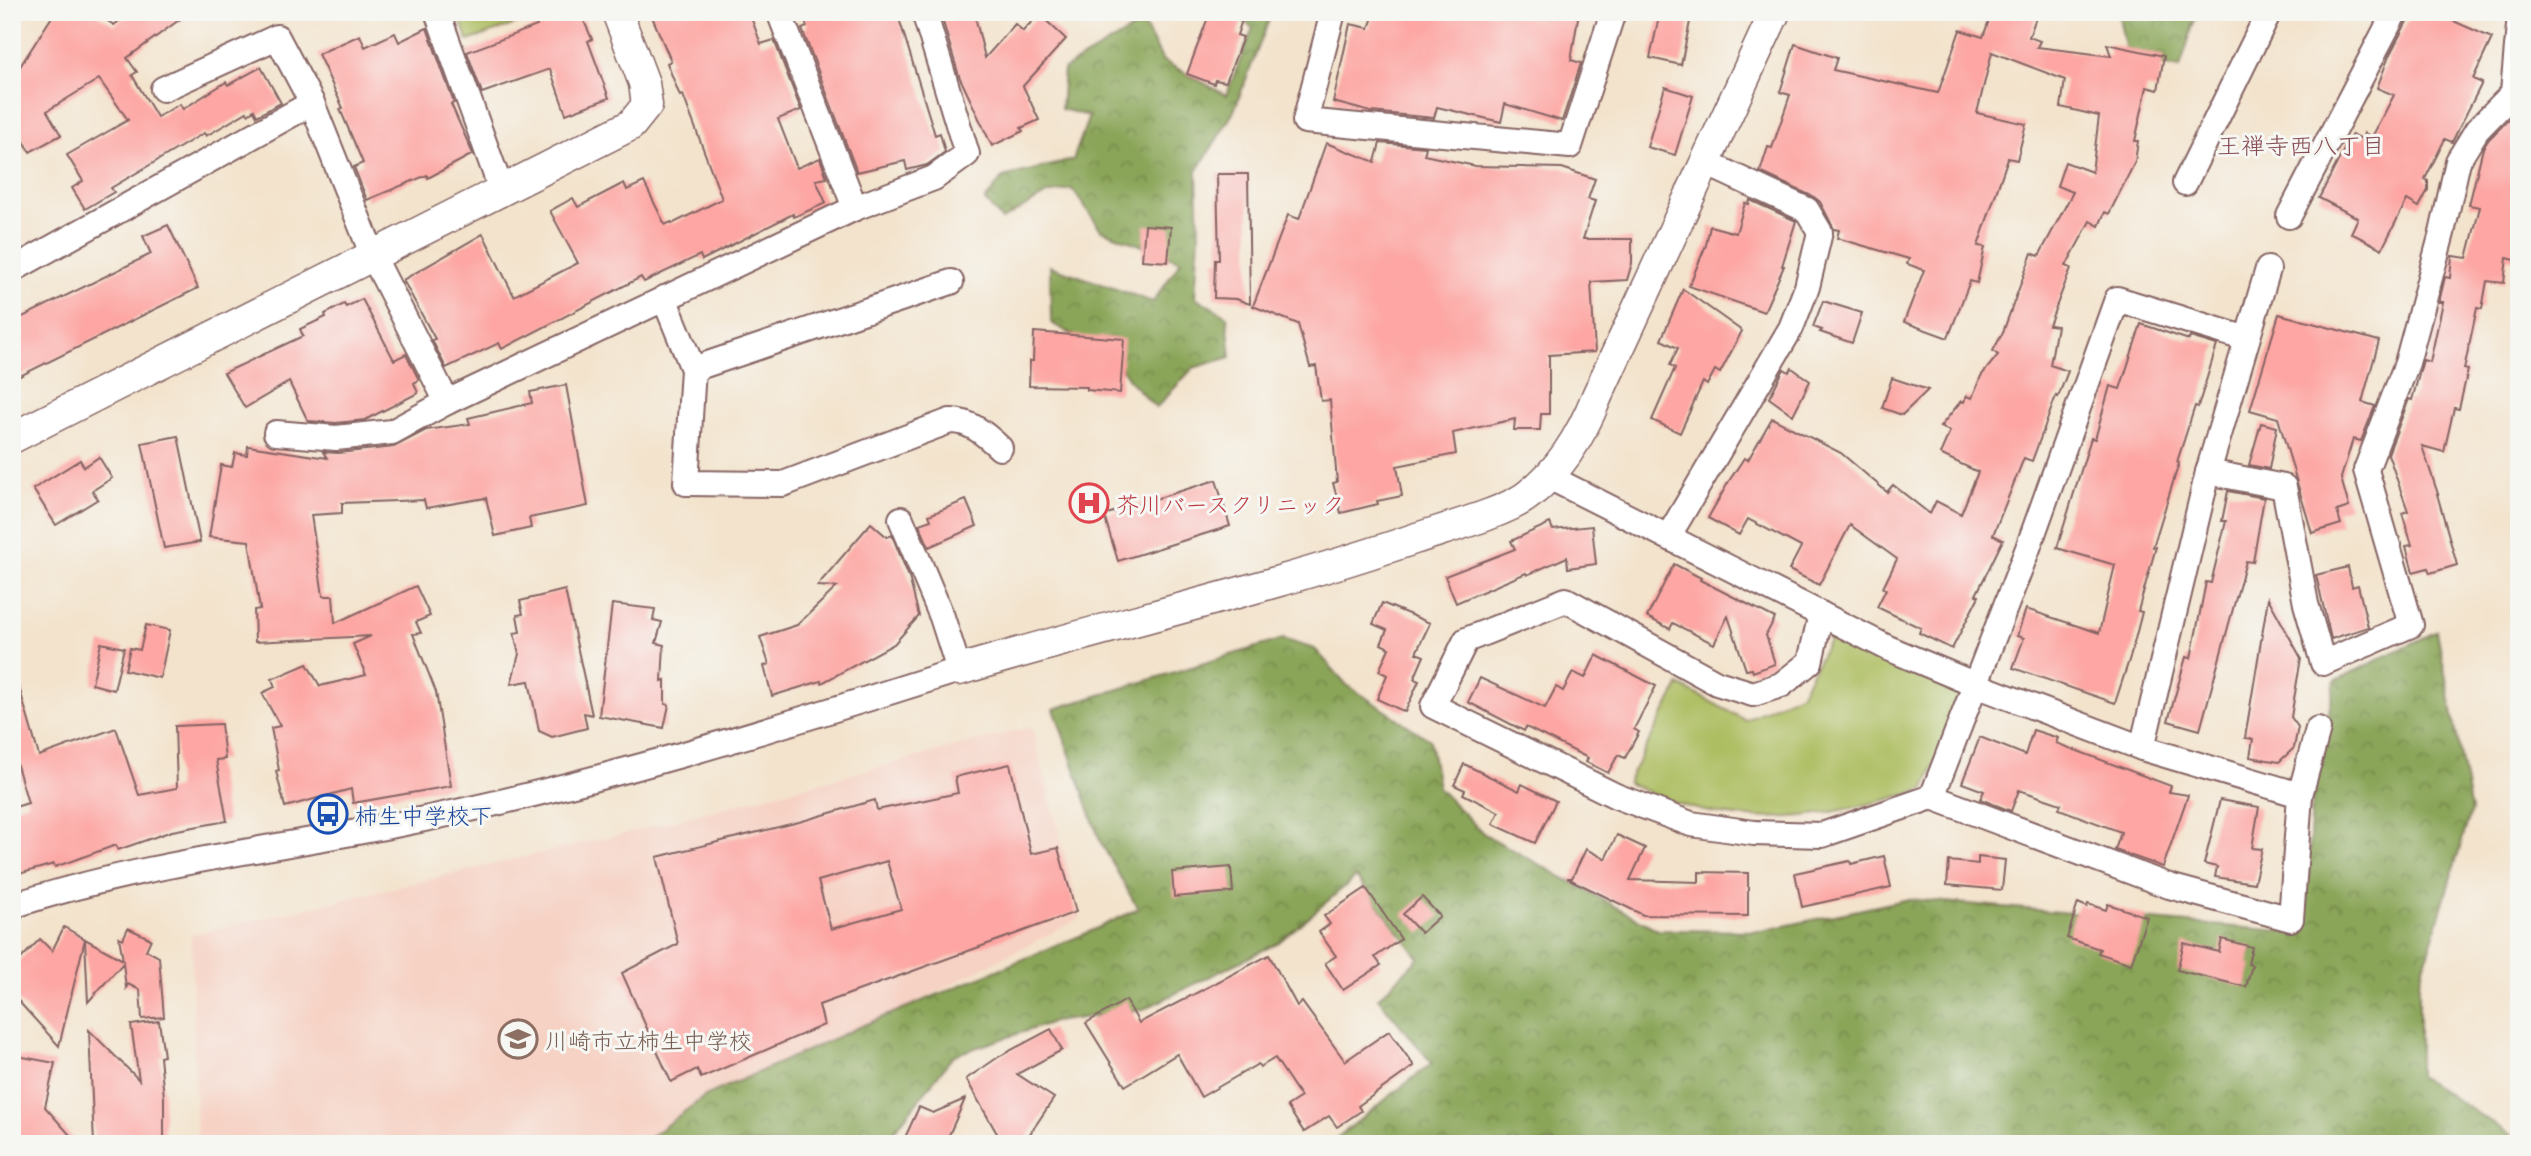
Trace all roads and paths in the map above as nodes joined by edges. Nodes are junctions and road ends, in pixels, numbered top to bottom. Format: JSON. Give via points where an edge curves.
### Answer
{"nodes":[{"id":1,"x":437,"y":12,"type":"edge"},
{"id":2,"x":617,"y":12,"type":"edge"},
{"id":3,"x":779,"y":12,"type":"edge"},
{"id":4,"x":924,"y":12,"type":"edge"},
{"id":5,"x":1333,"y":12,"type":"edge"},
{"id":6,"x":1612,"y":12,"type":"edge"},
{"id":7,"x":1775,"y":12,"type":"edge"},
{"id":8,"x":2269,"y":12,"type":"edge"},
{"id":9,"x":2395,"y":12,"type":"edge"},
{"id":10,"x":2519,"y":25,"type":"edge"},
{"id":11,"x":163,"y":89,"type":"dead end"},
{"id":12,"x":2516,"y":90,"type":"edge"},
{"id":13,"x":312,"y":103,"type":"junction"},
{"id":14,"x":1706,"y":163,"type":"junction"},
{"id":15,"x":2185,"y":183,"type":"dead end"},
{"id":16,"x":502,"y":192,"type":"junction"},
{"id":17,"x":855,"y":208,"type":"junction"},
{"id":18,"x":2289,"y":216,"type":"dead end"},
{"id":19,"x":373,"y":257,"type":"junction"},
{"id":20,"x":12,"y":270,"type":"edge"},
{"id":21,"x":2268,"y":270,"type":"dead end"},
{"id":22,"x":951,"y":282,"type":"dead end"},
{"id":23,"x":664,"y":298,"type":"junction"},
{"id":24,"x":2247,"y":339,"type":"junction"},
{"id":25,"x":693,"y":369,"type":"junction"},
{"id":26,"x":447,"y":402,"type":"junction"},
{"id":27,"x":276,"y":433,"type":"dead end"},
{"id":28,"x":12,"y":438,"type":"edge"},
{"id":29,"x":1000,"y":448,"type":"dead end"},
{"id":30,"x":2208,"y":472,"type":"junction"},
{"id":31,"x":1549,"y":477,"type":"junction"},
{"id":32,"x":901,"y":519,"type":"dead end"},
{"id":33,"x":1668,"y":537,"type":"junction"},
{"id":34,"x":1821,"y":614,"type":"junction"},
{"id":35,"x":959,"y":670,"type":"junction"},
{"id":36,"x":1976,"y":685,"type":"junction"},
{"id":37,"x":2318,"y":729,"type":"dead end"},
{"id":38,"x":2141,"y":748,"type":"junction"},
{"id":39,"x":2300,"y":795,"type":"junction"},
{"id":40,"x":1932,"y":797,"type":"junction"},
{"id":41,"x":12,"y":906,"type":"edge"}],
"edges":[{"from":1,"to":16,"type":"street"},
{"from":2,"to":16,"type":"street","via":[[644,83],[647,105],[631,125]]},
{"from":3,"to":17,"type":"street"},
{"from":4,"to":17,"type":"street","via":[[967,154],[934,178]]},
{"from":5,"to":6,"type":"street","via":[[1305,121],[1570,146]]},
{"from":7,"to":14,"type":"street"},
{"from":8,"to":15,"type":"street"},
{"from":9,"to":18,"type":"street"},
{"from":10,"to":12,"type":"street"},
{"from":11,"to":13,"type":"street","via":[[277,37]]},
{"from":12,"to":30,"type":"street","via":[[2477,130],[2458,161],[2407,363],[2366,470],[2411,625],[2323,663],[2306,604],[2284,487]]},
{"from":13,"to":19,"type":"street"},
{"from":13,"to":20,"type":"street"},
{"from":14,"to":31,"type":"street","via":[[1584,430]]},
{"from":14,"to":33,"type":"street","via":[[1807,210],[1820,232],[1807,288],[1791,328]]},
{"from":16,"to":19,"type":"street"},
{"from":17,"to":23,"type":"street"},
{"from":19,"to":26,"type":"street"},
{"from":19,"to":28,"type":"street"},
{"from":21,"to":24,"type":"street"},
{"from":22,"to":25,"type":"street"},
{"from":23,"to":25,"type":"street"},
{"from":23,"to":26,"type":"street"},
{"from":24,"to":30,"type":"street"},
{"from":24,"to":36,"type":"street","via":[[2117,299]]},
{"from":25,"to":29,"type":"street","via":[[686,484],[783,484],[950,421],[962,421]]},
{"from":26,"to":27,"type":"street","via":[[392,432],[336,438]]},
{"from":30,"to":38,"type":"street"},
{"from":31,"to":33,"type":"street"},
{"from":31,"to":35,"type":"street","via":[[1526,497],[1490,513],[1350,561]]},
{"from":32,"to":35,"type":"street"},
{"from":33,"to":34,"type":"street"},
{"from":34,"to":36,"type":"street"},
{"from":34,"to":40,"type":"street","via":[[1810,662],[1781,685],[1753,694],[1717,683],[1566,600],[1466,640],[1433,706],[1616,796],[1691,824],[1754,833],[1822,835]]},
{"from":35,"to":41,"type":"street","via":[[776,729],[526,796],[125,875]]},
{"from":36,"to":38,"type":"street"},
{"from":36,"to":40,"type":"street"},
{"from":37,"to":39,"type":"street"},
{"from":38,"to":39,"type":"street"},
{"from":39,"to":40,"type":"street","via":[[2291,919],[2169,886]]}]}
